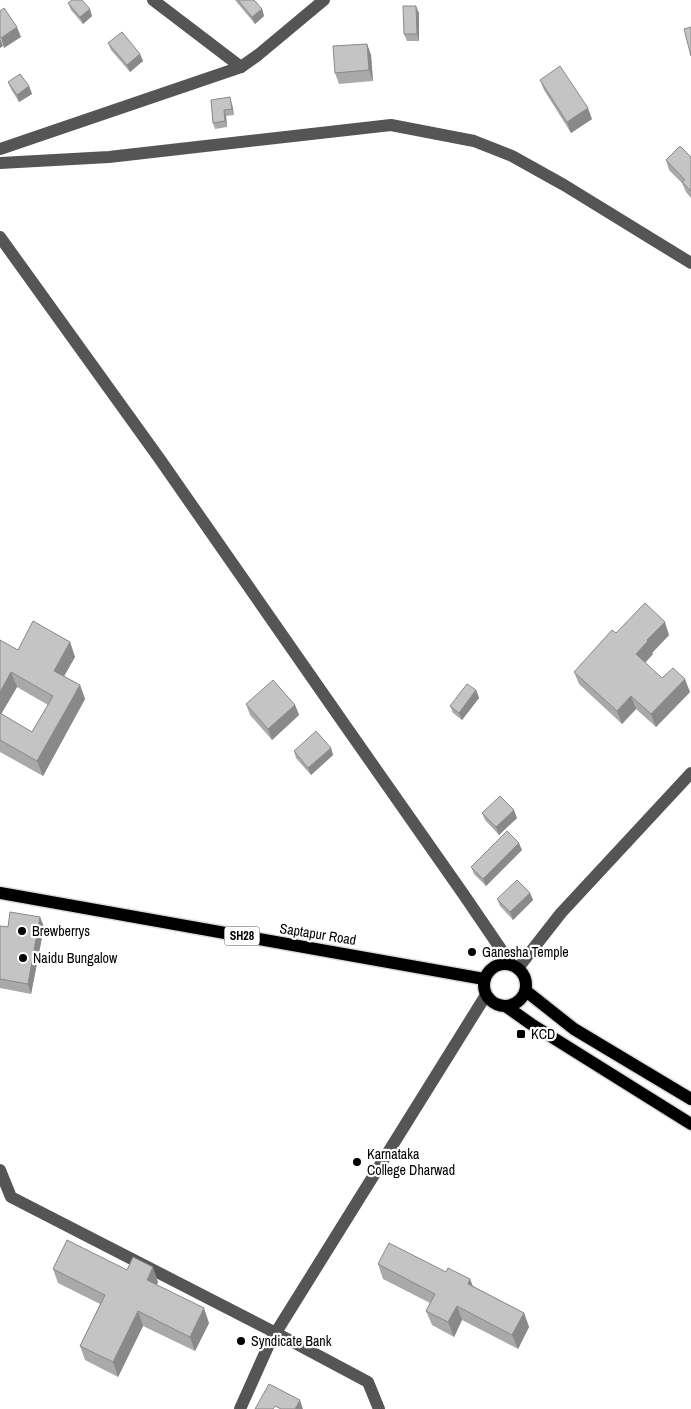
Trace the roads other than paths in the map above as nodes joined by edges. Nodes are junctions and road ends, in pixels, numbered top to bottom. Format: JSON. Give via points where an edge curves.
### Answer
{"nodes":[{"id":1,"x":324,"y":0,"type":"edge"},
{"id":2,"x":159,"y":2,"type":"edge"},
{"id":3,"x":241,"y":67,"type":"junction"},
{"id":4,"x":0,"y":149,"type":"edge"},
{"id":5,"x":0,"y":163,"type":"edge"},
{"id":6,"x":0,"y":237,"type":"edge"},
{"id":7,"x":691,"y":263,"type":"edge"},
{"id":8,"x":691,"y":773,"type":"edge"},
{"id":9,"x":0,"y":893,"type":"edge"},
{"id":10,"x":514,"y":966,"type":"junction"},
{"id":11,"x":484,"y":979,"type":"junction"},
{"id":12,"x":526,"y":991,"type":"junction"},
{"id":13,"x":486,"y":996,"type":"junction"},
{"id":14,"x":508,"y":1006,"type":"junction"},
{"id":15,"x":691,"y":1099,"type":"edge"},
{"id":16,"x":691,"y":1124,"type":"edge"},
{"id":17,"x":0,"y":1170,"type":"edge"},
{"id":18,"x":276,"y":1333,"type":"junction"},
{"id":19,"x":240,"y":1409,"type":"edge"},
{"id":20,"x":379,"y":1409,"type":"edge"}],
"edges":[{"from":1,"to":3,"type":"street"},
{"from":2,"to":3,"type":"street"},
{"from":3,"to":4,"type":"street"},
{"from":5,"to":7,"type":"street","via":[[109,157],[391,125],[474,141],[512,156]]},
{"from":6,"to":10,"type":"street","via":[[159,458]]},
{"from":8,"to":10,"type":"street"},
{"from":9,"to":11,"type":"main road","name":"Saptapur Road","number":"SH28"},
{"from":10,"to":11,"type":"main road","via":[[494,966]]},
{"from":10,"to":12,"type":"main road","via":[[524,975]]},
{"from":11,"to":13,"type":"main road"},
{"from":12,"to":14,"type":"main road","via":[[515,1004]]},
{"from":12,"to":15,"type":"main road","via":[[574,1029]]},
{"from":13,"to":14,"type":"main road","via":[[499,1006]]},
{"from":13,"to":18,"type":"street"},
{"from":14,"to":16,"type":"main road","via":[[531,1024]]},
{"from":17,"to":18,"type":"street","via":[[11,1197]]},
{"from":18,"to":19,"type":"street"},
{"from":18,"to":20,"type":"street","via":[[368,1382]]}]}
